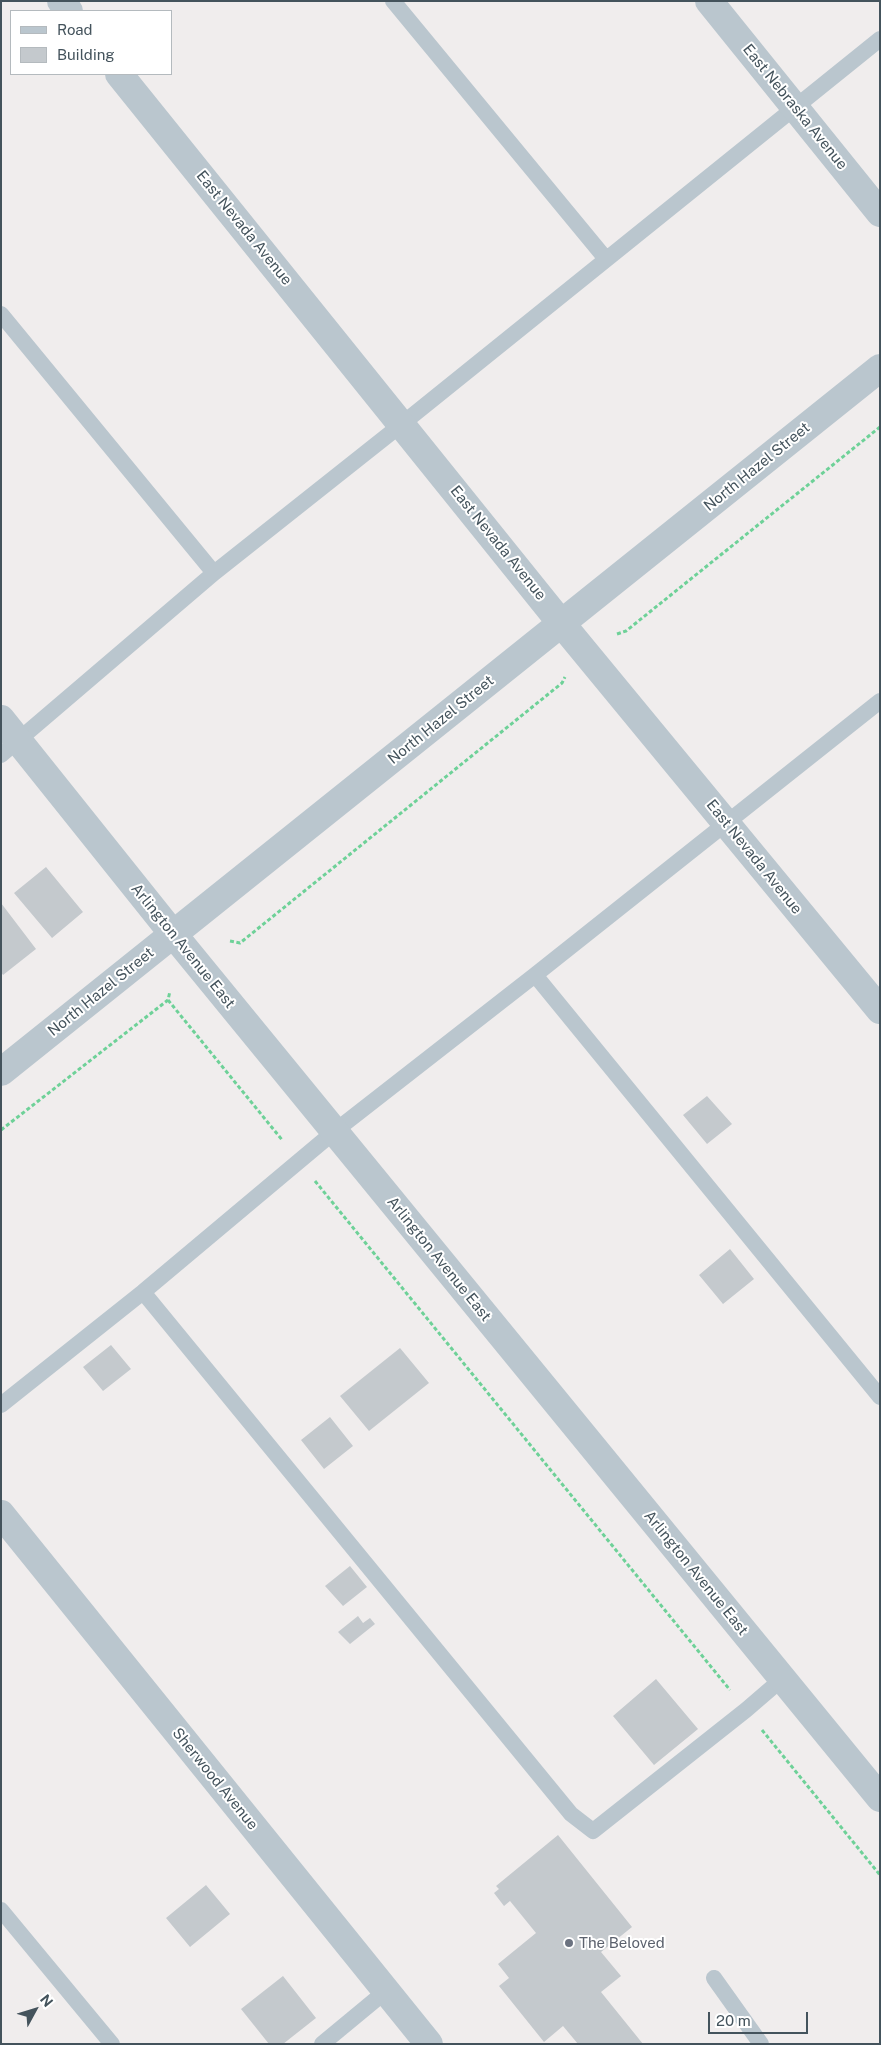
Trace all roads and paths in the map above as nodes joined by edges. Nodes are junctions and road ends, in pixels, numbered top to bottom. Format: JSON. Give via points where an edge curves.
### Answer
{"nodes":[{"id":1,"x":393,"y":1,"type":"edge"},
{"id":2,"x":709,"y":1,"type":"edge"},
{"id":3,"x":880,"y":39,"type":"edge"},
{"id":4,"x":120,"y":75,"type":"edge"},
{"id":5,"x":795,"y":107,"type":"junction"},
{"id":6,"x":880,"y":213,"type":"edge"},
{"id":7,"x":606,"y":259,"type":"junction"},
{"id":8,"x":1,"y":314,"type":"edge"},
{"id":9,"x":880,"y":368,"type":"edge"},
{"id":10,"x":402,"y":424,"type":"junction"},
{"id":11,"x":880,"y":427,"type":"edge"},
{"id":12,"x":214,"y":573,"type":"junction"},
{"id":13,"x":561,"y":623,"type":"junction"},
{"id":14,"x":618,"y":634,"type":"dead end"},
{"id":15,"x":567,"y":672,"type":"dead end"},
{"id":16,"x":880,"y":701,"type":"edge"},
{"id":17,"x":1,"y":718,"type":"edge"},
{"id":18,"x":10,"y":748,"type":"edge"},
{"id":19,"x":727,"y":823,"type":"junction"},
{"id":20,"x":172,"y":934,"type":"junction"},
{"id":21,"x":230,"y":941,"type":"dead end"},
{"id":22,"x":535,"y":975,"type":"junction"},
{"id":23,"x":170,"y":992,"type":"dead end"},
{"id":24,"x":168,"y":1000,"type":"junction"},
{"id":25,"x":880,"y":1010,"type":"edge"},
{"id":26,"x":1,"y":1072,"type":"edge"},
{"id":27,"x":1,"y":1130,"type":"edge"},
{"id":28,"x":335,"y":1131,"type":"junction"},
{"id":29,"x":299,"y":1161,"type":"junction"},
{"id":30,"x":143,"y":1292,"type":"junction"},
{"id":31,"x":880,"y":1397,"type":"edge"},
{"id":32,"x":1,"y":1405,"type":"edge"},
{"id":33,"x":1,"y":1514,"type":"edge"},
{"id":34,"x":782,"y":1679,"type":"junction"},
{"id":35,"x":746,"y":1710,"type":"junction"},
{"id":36,"x":880,"y":1798,"type":"edge"},
{"id":37,"x":880,"y":1875,"type":"edge"},
{"id":38,"x":1,"y":1910,"type":"edge"},
{"id":39,"x":714,"y":1978,"type":"dead end"},
{"id":40,"x":386,"y":1991,"type":"junction"},
{"id":41,"x":112,"y":2044,"type":"edge"},
{"id":42,"x":322,"y":2044,"type":"edge"},
{"id":43,"x":429,"y":2044,"type":"edge"},
{"id":44,"x":761,"y":2044,"type":"edge"}],
"edges":[{"from":1,"to":7,"type":"lane"},
{"from":2,"to":5,"type":"street","name":"East Nebraska Avenue"},
{"from":3,"to":5,"type":"lane"},
{"from":4,"to":10,"type":"street","name":"East Nevada Avenue"},
{"from":5,"to":6,"type":"street","name":"East Nebraska Avenue"},
{"from":5,"to":7,"type":"lane"},
{"from":7,"to":10,"type":"lane"},
{"from":8,"to":12,"type":"lane"},
{"from":9,"to":13,"type":"street","name":"North Hazel Street"},
{"from":10,"to":12,"type":"lane"},
{"from":10,"to":13,"type":"street","name":"East Nevada Avenue"},
{"from":11,"to":14,"type":"path","via":[[626,631]]},
{"from":12,"to":18,"type":"lane"},
{"from":13,"to":19,"type":"street","name":"East Nevada Avenue"},
{"from":13,"to":20,"type":"street","name":"North Hazel Street"},
{"from":15,"to":21,"type":"path","via":[[562,683],[248,937],[240,943]]},
{"from":16,"to":19,"type":"lane"},
{"from":17,"to":18,"type":"street","name":"Arlington Avenue East"},
{"from":18,"to":20,"type":"street","name":"Arlington Avenue East"},
{"from":19,"to":22,"type":"lane"},
{"from":19,"to":25,"type":"street","name":"East Nevada Avenue"},
{"from":20,"to":26,"type":"street","name":"North Hazel Street"},
{"from":20,"to":28,"type":"street","name":"Arlington Avenue East"},
{"from":22,"to":28,"type":"lane"},
{"from":22,"to":31,"type":"lane"},
{"from":23,"to":24,"type":"path"},
{"from":24,"to":27,"type":"path"},
{"from":24,"to":29,"type":"path"},
{"from":28,"to":29,"type":"lane"},
{"from":28,"to":34,"type":"street","name":"Arlington Avenue East"},
{"from":29,"to":30,"type":"lane"},
{"from":29,"to":35,"type":"path"},
{"from":30,"to":32,"type":"lane"},
{"from":30,"to":35,"type":"lane","via":[[571,1814],[592,1831]]},
{"from":33,"to":40,"type":"street","name":"Sherwood Avenue"},
{"from":34,"to":35,"type":"lane"},
{"from":34,"to":36,"type":"street","name":"Arlington Avenue East"},
{"from":35,"to":37,"type":"path"},
{"from":38,"to":41,"type":"lane"},
{"from":39,"to":44,"type":"lane"},
{"from":40,"to":42,"type":"lane"},
{"from":40,"to":43,"type":"street","name":"Sherwood Avenue"}]}
